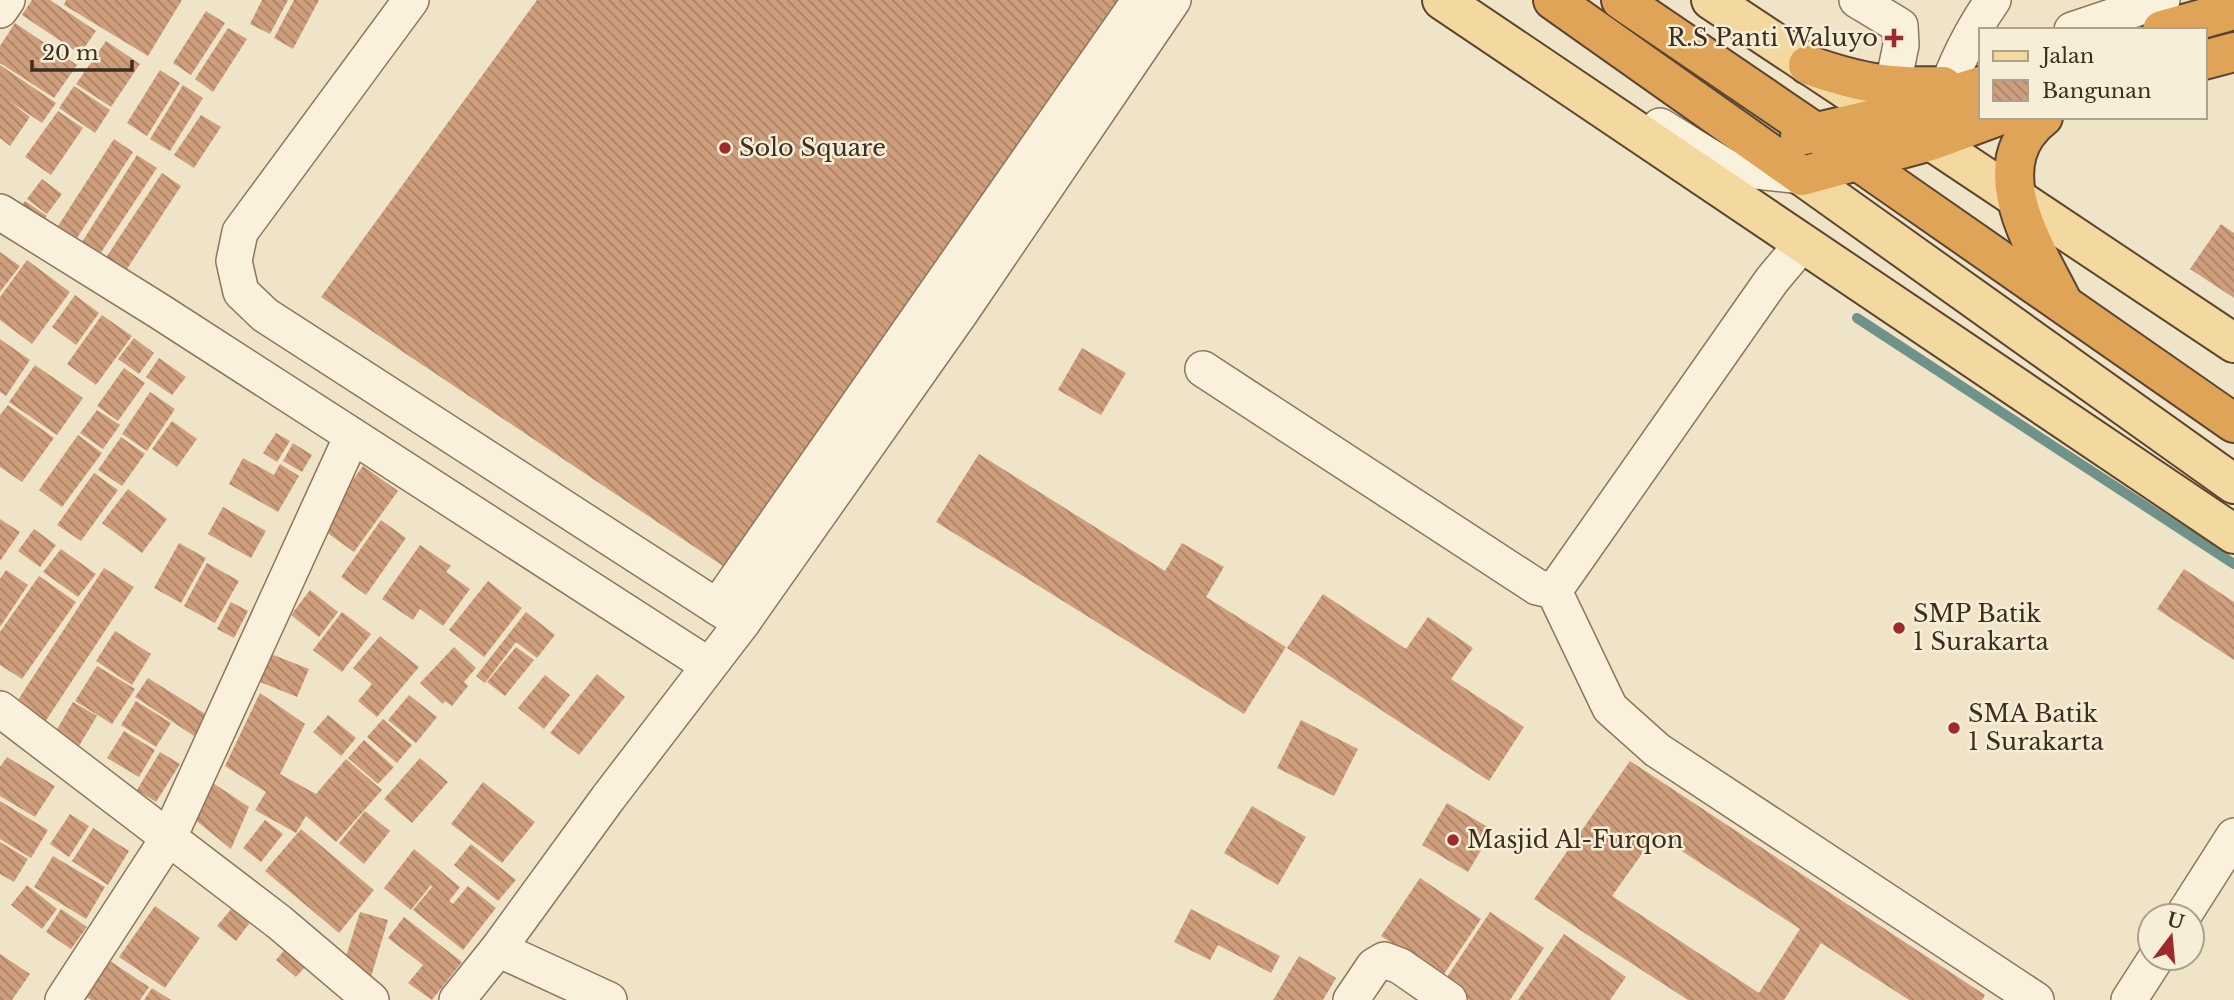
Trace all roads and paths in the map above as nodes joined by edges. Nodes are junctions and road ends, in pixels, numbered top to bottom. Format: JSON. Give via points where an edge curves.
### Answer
{"nodes":[{"id":1,"x":7,"y":0,"type":"edge"},
{"id":2,"x":411,"y":0,"type":"edge"},
{"id":3,"x":1140,"y":0,"type":"edge"},
{"id":4,"x":1172,"y":0,"type":"edge"},
{"id":5,"x":1442,"y":0,"type":"edge"},
{"id":6,"x":1461,"y":0,"type":"edge"},
{"id":7,"x":1553,"y":0,"type":"edge"},
{"id":8,"x":1621,"y":0,"type":"edge"},
{"id":9,"x":1711,"y":0,"type":"edge"},
{"id":10,"x":1857,"y":0,"type":"edge"},
{"id":11,"x":1993,"y":0,"type":"edge"},
{"id":12,"x":2162,"y":0,"type":"edge"},
{"id":13,"x":2215,"y":9,"type":"edge"},
{"id":14,"x":0,"y":10,"type":"edge"},
{"id":15,"x":2077,"y":28,"type":"edge"},
{"id":16,"x":2167,"y":28,"type":"edge"},
{"id":17,"x":2234,"y":52,"type":"edge"},
{"id":18,"x":2206,"y":59,"type":"edge"},
{"id":19,"x":1962,"y":89,"type":"edge"},
{"id":20,"x":1889,"y":101,"type":"junction"},
{"id":21,"x":1991,"y":119,"type":"edge"},
{"id":22,"x":2040,"y":119,"type":"edge"},
{"id":23,"x":1814,"y":131,"type":"junction"},
{"id":24,"x":1931,"y":141,"type":"junction"},
{"id":25,"x":1759,"y":148,"type":"junction"},
{"id":26,"x":1859,"y":162,"type":"junction"},
{"id":27,"x":1802,"y":176,"type":"junction"},
{"id":28,"x":2016,"y":199,"type":"junction"},
{"id":29,"x":0,"y":212,"type":"edge"},
{"id":30,"x":1803,"y":243,"type":"junction"},
{"id":31,"x":2063,"y":303,"type":"junction"},
{"id":32,"x":2234,"y":344,"type":"edge"},
{"id":33,"x":1203,"y":369,"type":"dead end"},
{"id":34,"x":2197,"y":396,"type":"junction"},
{"id":35,"x":2234,"y":407,"type":"edge"},
{"id":36,"x":2234,"y":423,"type":"edge"},
{"id":37,"x":352,"y":436,"type":"junction"},
{"id":38,"x":2234,"y":484,"type":"edge"},
{"id":39,"x":2234,"y":534,"type":"edge"},
{"id":40,"x":1554,"y":591,"type":"junction"},
{"id":41,"x":729,"y":615,"type":"junction"},
{"id":42,"x":708,"y":665,"type":"junction"},
{"id":43,"x":0,"y":709,"type":"edge"},
{"id":44,"x":2234,"y":836,"type":"edge"},
{"id":45,"x":169,"y":837,"type":"junction"},
{"id":46,"x":2192,"y":902,"type":"edge"},
{"id":47,"x":498,"y":949,"type":"junction"},
{"id":48,"x":2147,"y":972,"type":"edge"},
{"id":49,"x":2029,"y":998,"type":"edge"},
{"id":50,"x":63,"y":1000,"type":"edge"},
{"id":51,"x":371,"y":1000,"type":"edge"},
{"id":52,"x":457,"y":1000,"type":"edge"},
{"id":53,"x":609,"y":1000,"type":"edge"},
{"id":54,"x":1351,"y":1000,"type":"edge"},
{"id":55,"x":1449,"y":1000,"type":"edge"},
{"id":56,"x":2129,"y":1000,"type":"edge"}],
"edges":[{"from":1,"to":14,"type":"street"},
{"from":2,"to":41,"type":"street","via":[[240,232],[234,261],[241,292],[265,315]]},
{"from":3,"to":41,"type":"street"},
{"from":4,"to":41,"type":"street","via":[[961,312]]},
{"from":5,"to":30,"type":"main road"},
{"from":6,"to":27,"type":"street","via":[[1728,168]]},
{"from":7,"to":25,"type":"highway"},
{"from":8,"to":23,"type":"highway"},
{"from":9,"to":20,"type":"main road","via":[[1808,65]]},
{"from":10,"to":20,"type":"street","via":[[1900,26]]},
{"from":11,"to":19,"type":"street","via":[[1960,55]]},
{"from":12,"to":15,"type":"street"},
{"from":13,"to":16,"type":"highway"},
{"from":17,"to":18,"type":"highway"},
{"from":19,"to":20,"type":"highway"},
{"from":19,"to":24,"type":"street"},
{"from":20,"to":23,"type":"highway"},
{"from":20,"to":24,"type":"main road"},
{"from":21,"to":24,"type":"highway"},
{"from":22,"to":28,"type":"highway","via":[[2020,144],[2012,182]]},
{"from":23,"to":25,"type":"highway"},
{"from":23,"to":26,"type":"highway"},
{"from":24,"to":26,"type":"highway"},
{"from":24,"to":28,"type":"main road"},
{"from":25,"to":27,"type":"highway"},
{"from":26,"to":27,"type":"highway"},
{"from":26,"to":31,"type":"highway"},
{"from":27,"to":38,"type":"main road"},
{"from":28,"to":31,"type":"highway"},
{"from":28,"to":32,"type":"main road"},
{"from":29,"to":37,"type":"street"},
{"from":30,"to":39,"type":"main road"},
{"from":30,"to":40,"type":"street","via":[[1772,280]]},
{"from":31,"to":34,"type":"highway"},
{"from":33,"to":40,"type":"street","via":[[1537,587]]},
{"from":34,"to":35,"type":"main road"},
{"from":34,"to":36,"type":"highway"},
{"from":37,"to":42,"type":"street"},
{"from":37,"to":45,"type":"street"},
{"from":40,"to":49,"type":"street","via":[[1610,708],[1657,750]]},
{"from":41,"to":42,"type":"street"},
{"from":42,"to":47,"type":"street"},
{"from":43,"to":45,"type":"street"},
{"from":44,"to":46,"type":"street"},
{"from":45,"to":50,"type":"street"},
{"from":45,"to":51,"type":"street"},
{"from":47,"to":52,"type":"street"},
{"from":47,"to":53,"type":"street"},
{"from":48,"to":56,"type":"street"},
{"from":54,"to":55,"type":"street","via":[[1374,966],[1384,960]]}]}
